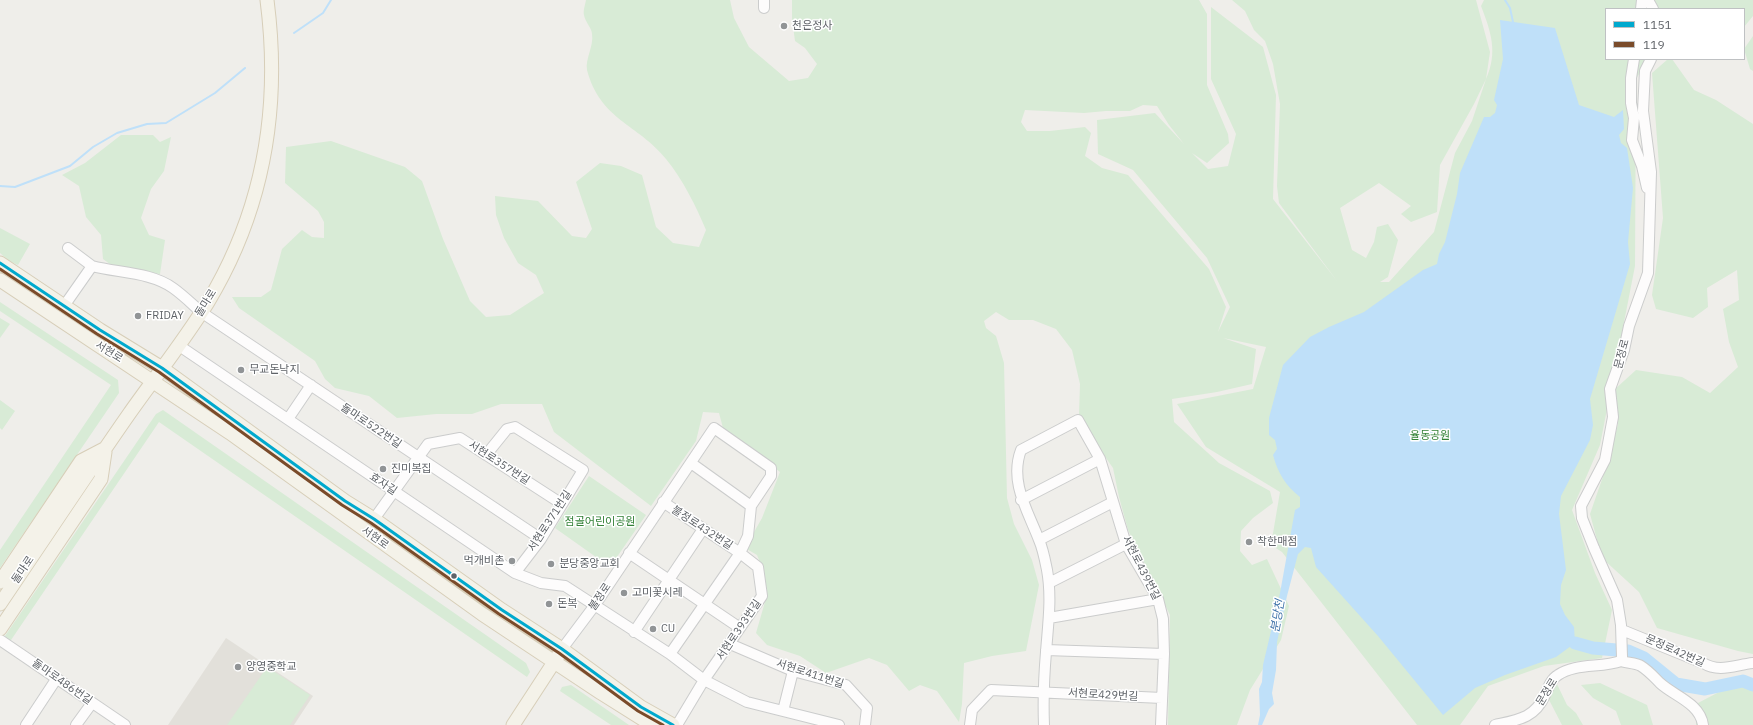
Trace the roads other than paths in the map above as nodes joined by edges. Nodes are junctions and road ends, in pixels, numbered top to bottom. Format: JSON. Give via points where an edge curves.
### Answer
{"nodes":[{"id":1,"x":267,"y":0,"type":"edge"},
{"id":2,"x":1634,"y":60,"type":"edge"},
{"id":3,"x":1651,"y":60,"type":"edge"},
{"id":4,"x":1650,"y":192,"type":"junction"},
{"id":5,"x":68,"y":248,"type":"dead end"},
{"id":6,"x":0,"y":263,"type":"edge"},
{"id":7,"x":92,"y":266,"type":"junction"},
{"id":8,"x":0,"y":280,"type":"edge"},
{"id":9,"x":64,"y":306,"type":"junction"},
{"id":10,"x":201,"y":312,"type":"junction"},
{"id":11,"x":178,"y":345,"type":"junction"},
{"id":12,"x":162,"y":368,"type":"junction"},
{"id":13,"x":153,"y":380,"type":"junction"},
{"id":14,"x":312,"y":385,"type":"junction"},
{"id":15,"x":288,"y":419,"type":"junction"},
{"id":16,"x":105,"y":448,"type":"junction"},
{"id":17,"x":486,"y":455,"type":"junction"},
{"id":18,"x":418,"y":458,"type":"junction"},
{"id":19,"x":1100,"y":459,"type":"junction"},
{"id":20,"x":691,"y":463,"type":"junction"},
{"id":21,"x":395,"y":492,"type":"junction"},
{"id":22,"x":1021,"y":500,"type":"junction"},
{"id":23,"x":663,"y":502,"type":"junction"},
{"id":24,"x":1113,"y":502,"type":"junction"},
{"id":25,"x":562,"y":504,"type":"junction"},
{"id":26,"x":751,"y":506,"type":"junction"},
{"id":27,"x":374,"y":519,"type":"junction"},
{"id":28,"x":703,"y":529,"type":"junction"},
{"id":29,"x":540,"y":539,"type":"junction"},
{"id":30,"x":1039,"y":540,"type":"junction"},
{"id":31,"x":1126,"y":544,"type":"junction"},
{"id":32,"x":629,"y":553,"type":"junction"},
{"id":33,"x":740,"y":553,"type":"junction"},
{"id":34,"x":515,"y":573,"type":"junction"},
{"id":35,"x":670,"y":580,"type":"junction"},
{"id":36,"x":0,"y":582,"type":"edge"},
{"id":37,"x":1049,"y":583,"type":"junction"},
{"id":38,"x":1158,"y":599,"type":"junction"},
{"id":39,"x":0,"y":604,"type":"edge"},
{"id":40,"x":704,"y":604,"type":"junction"},
{"id":41,"x":595,"y":605,"type":"junction"},
{"id":42,"x":1049,"y":618,"type":"junction"},
{"id":43,"x":740,"y":628,"type":"junction"},
{"id":44,"x":0,"y":629,"type":"edge"},
{"id":45,"x":634,"y":632,"type":"junction"},
{"id":46,"x":1622,"y":634,"type":"junction"},
{"id":47,"x":0,"y":640,"type":"edge"},
{"id":48,"x":730,"y":644,"type":"junction"},
{"id":49,"x":562,"y":649,"type":"junction"},
{"id":50,"x":1046,"y":650,"type":"junction"},
{"id":51,"x":670,"y":654,"type":"junction"},
{"id":52,"x":1164,"y":654,"type":"junction"},
{"id":53,"x":1621,"y":659,"type":"junction"},
{"id":54,"x":554,"y":662,"type":"junction"},
{"id":55,"x":1753,"y":663,"type":"edge"},
{"id":56,"x":793,"y":671,"type":"junction"},
{"id":57,"x":57,"y":678,"type":"junction"},
{"id":58,"x":704,"y":680,"type":"junction"},
{"id":59,"x":1043,"y":692,"type":"junction"},
{"id":60,"x":1162,"y":698,"type":"junction"},
{"id":61,"x":92,"y":703,"type":"junction"},
{"id":62,"x":783,"y":711,"type":"junction"},
{"id":63,"x":26,"y":725,"type":"edge"},
{"id":64,"x":76,"y":725,"type":"edge"},
{"id":65,"x":125,"y":725,"type":"edge"},
{"id":66,"x":513,"y":725,"type":"edge"},
{"id":67,"x":652,"y":725,"type":"edge"},
{"id":68,"x":673,"y":725,"type":"edge"},
{"id":69,"x":677,"y":725,"type":"edge"},
{"id":70,"x":840,"y":725,"type":"edge"},
{"id":71,"x":865,"y":725,"type":"edge"},
{"id":72,"x":970,"y":725,"type":"edge"},
{"id":73,"x":1044,"y":725,"type":"edge"},
{"id":74,"x":1161,"y":725,"type":"edge"},
{"id":75,"x":1495,"y":725,"type":"edge"},
{"id":76,"x":1703,"y":725,"type":"edge"}],
"edges":[{"from":1,"to":10,"type":"main road","name":"돌마로","via":[[272,76],[269,131],[262,166],[252,208],[241,238]]},
{"from":2,"to":4,"type":"street","via":[[1631,78],[1634,118],[1632,140]]},
{"from":3,"to":4,"type":"street","name":"문정로","via":[[1645,72],[1643,111],[1651,172]]},
{"from":4,"to":46,"type":"street","name":"문정로","via":[[1648,273],[1610,389],[1613,417],[1605,460],[1581,506],[1582,518],[1618,600]]},
{"from":5,"to":7,"type":"street"},
{"from":6,"to":9,"type":"main road","name":"서현로"},
{"from":7,"to":9,"type":"street"},
{"from":7,"to":10,"type":"street","name":"돌마로522번길","via":[[154,280],[172,287]]},
{"from":8,"to":13,"type":"main road","name":"서현로"},
{"from":9,"to":12,"type":"main road","name":"서현로"},
{"from":10,"to":11,"type":"main road","name":"돌마로"},
{"from":10,"to":14,"type":"street","name":"돌마로522번길"},
{"from":11,"to":12,"type":"main road","name":"돌마로"},
{"from":11,"to":15,"type":"street","name":"효자길"},
{"from":12,"to":13,"type":"main road","name":"돌마로"},
{"from":12,"to":27,"type":"main road","name":"서현로","via":[[345,501]]},
{"from":13,"to":16,"type":"main road","name":"돌마로"},
{"from":13,"to":54,"type":"main road","name":"서현로","via":[[482,614]]},
{"from":14,"to":15,"type":"street"},
{"from":14,"to":18,"type":"street","name":"돌마로522번길"},
{"from":15,"to":21,"type":"street","name":"효자길"},
{"from":16,"to":36,"type":"main road","via":[[81,461]]},
{"from":16,"to":39,"type":"main road","name":"돌마로"},
{"from":16,"to":44,"type":"main road","via":[[101,479]]},
{"from":17,"to":18,"type":"street","name":"서현로357번길","via":[[460,438],[428,444]]},
{"from":17,"to":25,"type":"street","name":"서현로357번길"},
{"from":17,"to":25,"type":"street","name":"서현로371번길","via":[[507,429],[515,427],[583,470]]},
{"from":18,"to":21,"type":"street","name":"서현로357번길"},
{"from":18,"to":29,"type":"street","name":"돌마로522번길"},
{"from":19,"to":22,"type":"street"},
{"from":19,"to":22,"type":"street","name":"서현로439번길","via":[[1078,420],[1021,450],[1018,471]]},
{"from":19,"to":24,"type":"street","name":"서현로439번길"},
{"from":20,"to":23,"type":"street","name":"불정로"},
{"from":20,"to":26,"type":"street"},
{"from":20,"to":26,"type":"street","name":"불정로","via":[[714,428],[771,468],[771,476]]},
{"from":21,"to":27,"type":"street","name":"서현로357번길"},
{"from":21,"to":34,"type":"street","name":"효자길"},
{"from":22,"to":30,"type":"street"},
{"from":23,"to":28,"type":"street","name":"불정로432번길"},
{"from":23,"to":32,"type":"street","name":"불정로"},
{"from":24,"to":30,"type":"street"},
{"from":24,"to":31,"type":"street","name":"서현로439번길"},
{"from":25,"to":29,"type":"street","name":"서현로371번길"},
{"from":26,"to":33,"type":"street","via":[[748,536]]},
{"from":27,"to":49,"type":"main road","name":"서현로","via":[[502,610]]},
{"from":28,"to":33,"type":"street","name":"불정로432번길"},
{"from":28,"to":35,"type":"street"},
{"from":29,"to":34,"type":"street","name":"서현로371번길"},
{"from":30,"to":37,"type":"street"},
{"from":31,"to":37,"type":"street"},
{"from":31,"to":38,"type":"street","name":"서현로439번길"},
{"from":32,"to":35,"type":"street"},
{"from":32,"to":41,"type":"street","name":"불정로"},
{"from":33,"to":40,"type":"street"},
{"from":33,"to":43,"type":"street","name":"서현로393번길","via":[[758,567],[762,596]]},
{"from":34,"to":41,"type":"street","name":"효자길","via":[[541,583],[566,586]]},
{"from":35,"to":40,"type":"street"},
{"from":35,"to":45,"type":"street"},
{"from":37,"to":42,"type":"street"},
{"from":38,"to":42,"type":"street"},
{"from":38,"to":52,"type":"street","name":"서현로439번길","via":[[1163,619]]},
{"from":40,"to":43,"type":"street"},
{"from":40,"to":51,"type":"street"},
{"from":41,"to":45,"type":"street","name":"효자길"},
{"from":41,"to":49,"type":"street","name":"불정로"},
{"from":42,"to":50,"type":"street"},
{"from":43,"to":48,"type":"street","name":"서현로393번길"},
{"from":45,"to":51,"type":"street","name":"효자길"},
{"from":46,"to":53,"type":"street","name":"문정로"},
{"from":46,"to":55,"type":"street","name":"문정로42번길","via":[[1703,662],[1711,668]]},
{"from":47,"to":57,"type":"street","name":"돌마로486번길"},
{"from":48,"to":56,"type":"street","name":"서현로411번길"},
{"from":48,"to":58,"type":"street","name":"서현로393번길"},
{"from":49,"to":54,"type":"main road","name":"불정로"},
{"from":49,"to":68,"type":"main road","name":"서현로","via":[[641,707]]},
{"from":50,"to":52,"type":"street"},
{"from":50,"to":59,"type":"street"},
{"from":51,"to":58,"type":"street","name":"효자길"},
{"from":52,"to":60,"type":"street","name":"서현로439번길"},
{"from":53,"to":75,"type":"street","name":"문정로","via":[[1612,664],[1566,670],[1557,675],[1538,708],[1530,715]]},
{"from":53,"to":76,"type":"street","via":[[1640,665],[1661,684],[1694,707],[1702,718]]},
{"from":54,"to":66,"type":"main road","name":"불정로"},
{"from":54,"to":67,"type":"main road","name":"서현로"},
{"from":56,"to":62,"type":"street"},
{"from":56,"to":71,"type":"street","name":"서현로411번길","via":[[846,685],[867,708]]},
{"from":57,"to":61,"type":"street","name":"돌마로486번길"},
{"from":57,"to":63,"type":"street"},
{"from":58,"to":62,"type":"street","name":"효자길","via":[[747,702]]},
{"from":58,"to":69,"type":"street","name":"서현로393번길"},
{"from":59,"to":60,"type":"street","name":"서현로429번길"},
{"from":59,"to":72,"type":"street","name":"서현로429번길","via":[[991,690],[972,710]]},
{"from":59,"to":73,"type":"street"},
{"from":60,"to":74,"type":"street","name":"서현로439번길"},
{"from":61,"to":64,"type":"street"},
{"from":61,"to":65,"type":"street","name":"돌마로486번길"},
{"from":62,"to":70,"type":"street","name":"효자길"}]}
